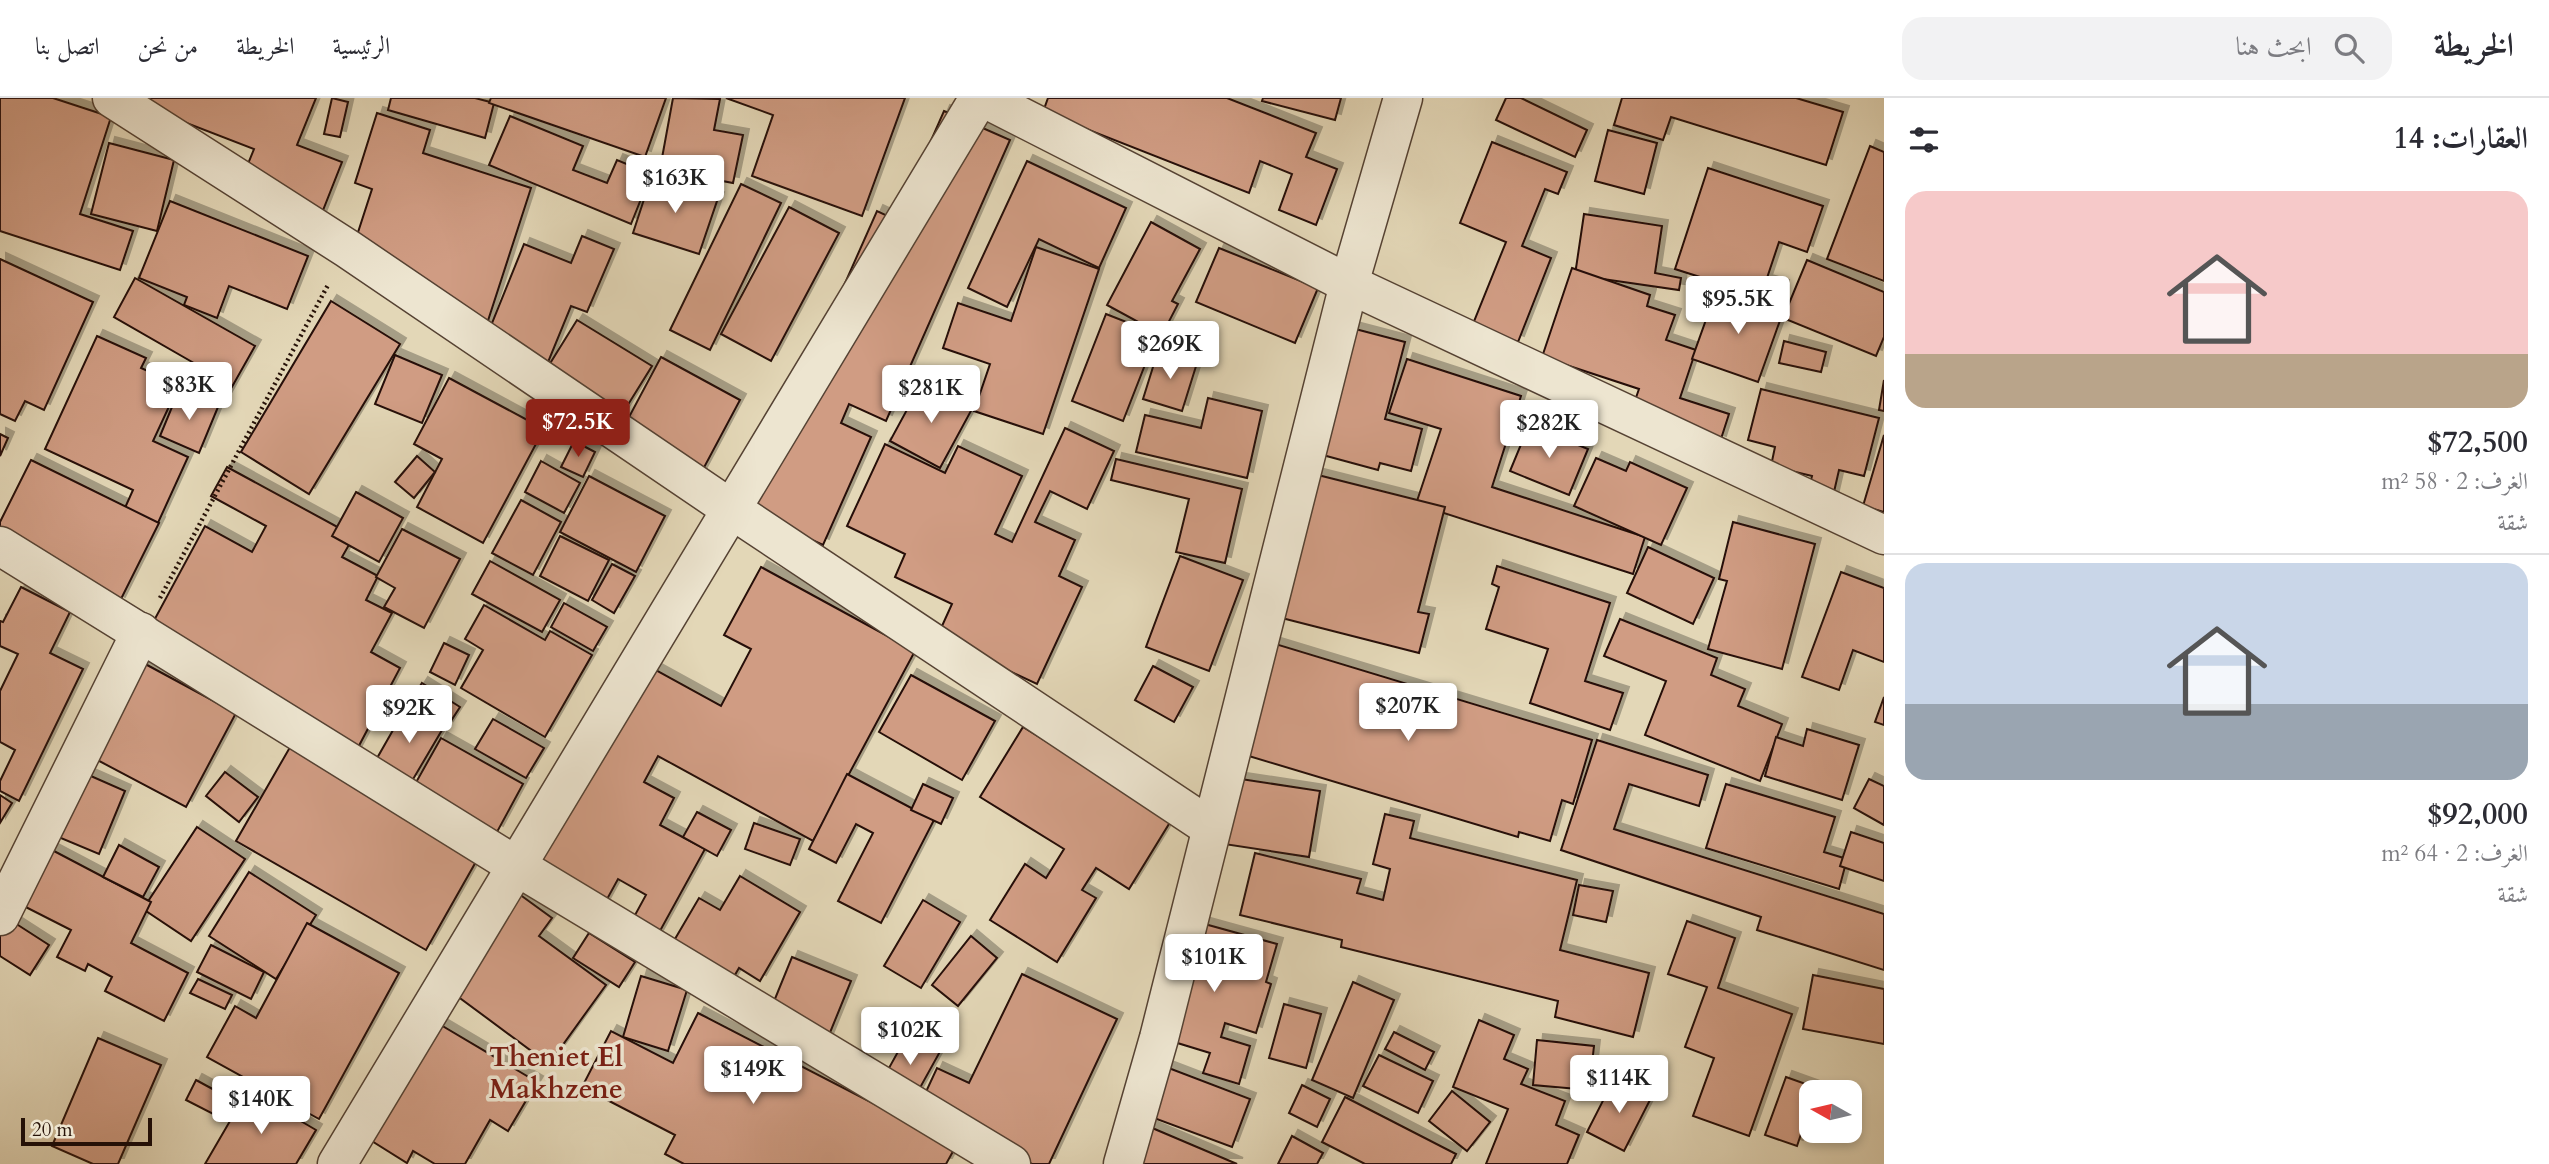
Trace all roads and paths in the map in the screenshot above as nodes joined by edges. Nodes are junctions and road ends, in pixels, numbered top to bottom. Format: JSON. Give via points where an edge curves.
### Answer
{"nodes":[{"id":1,"x":112,"y":98,"type":"edge"},
{"id":2,"x":981,"y":98,"type":"edge"},
{"id":3,"x":1403,"y":98,"type":"edge"},
{"id":4,"x":348,"y":249,"type":"junction"},
{"id":5,"x":1349,"y":284,"type":"junction"},
{"id":6,"x":731,"y":509,"type":"junction"},
{"id":7,"x":1884,"y":535,"type":"edge"},
{"id":8,"x":0,"y":546,"type":"edge"},
{"id":9,"x":141,"y":632,"type":"junction"},
{"id":10,"x":1211,"y":828,"type":"junction"},
{"id":11,"x":517,"y":867,"type":"junction"},
{"id":12,"x":0,"y":916,"type":"edge"},
{"id":13,"x":337,"y":1164,"type":"edge"},
{"id":14,"x":1011,"y":1164,"type":"edge"},
{"id":15,"x":1123,"y":1164,"type":"edge"}],
"edges":[{"from":1,"to":4,"type":"street"},
{"from":2,"to":5,"type":"street"},
{"from":2,"to":6,"type":"street"},
{"from":3,"to":5,"type":"street"},
{"from":4,"to":6,"type":"street"},
{"from":4,"to":9,"type":"path"},
{"from":5,"to":7,"type":"street"},
{"from":5,"to":10,"type":"street"},
{"from":6,"to":10,"type":"street"},
{"from":6,"to":11,"type":"street"},
{"from":8,"to":9,"type":"street"},
{"from":9,"to":11,"type":"street"},
{"from":9,"to":12,"type":"street"},
{"from":10,"to":15,"type":"street"},
{"from":11,"to":13,"type":"street"},
{"from":11,"to":14,"type":"street"}]}
